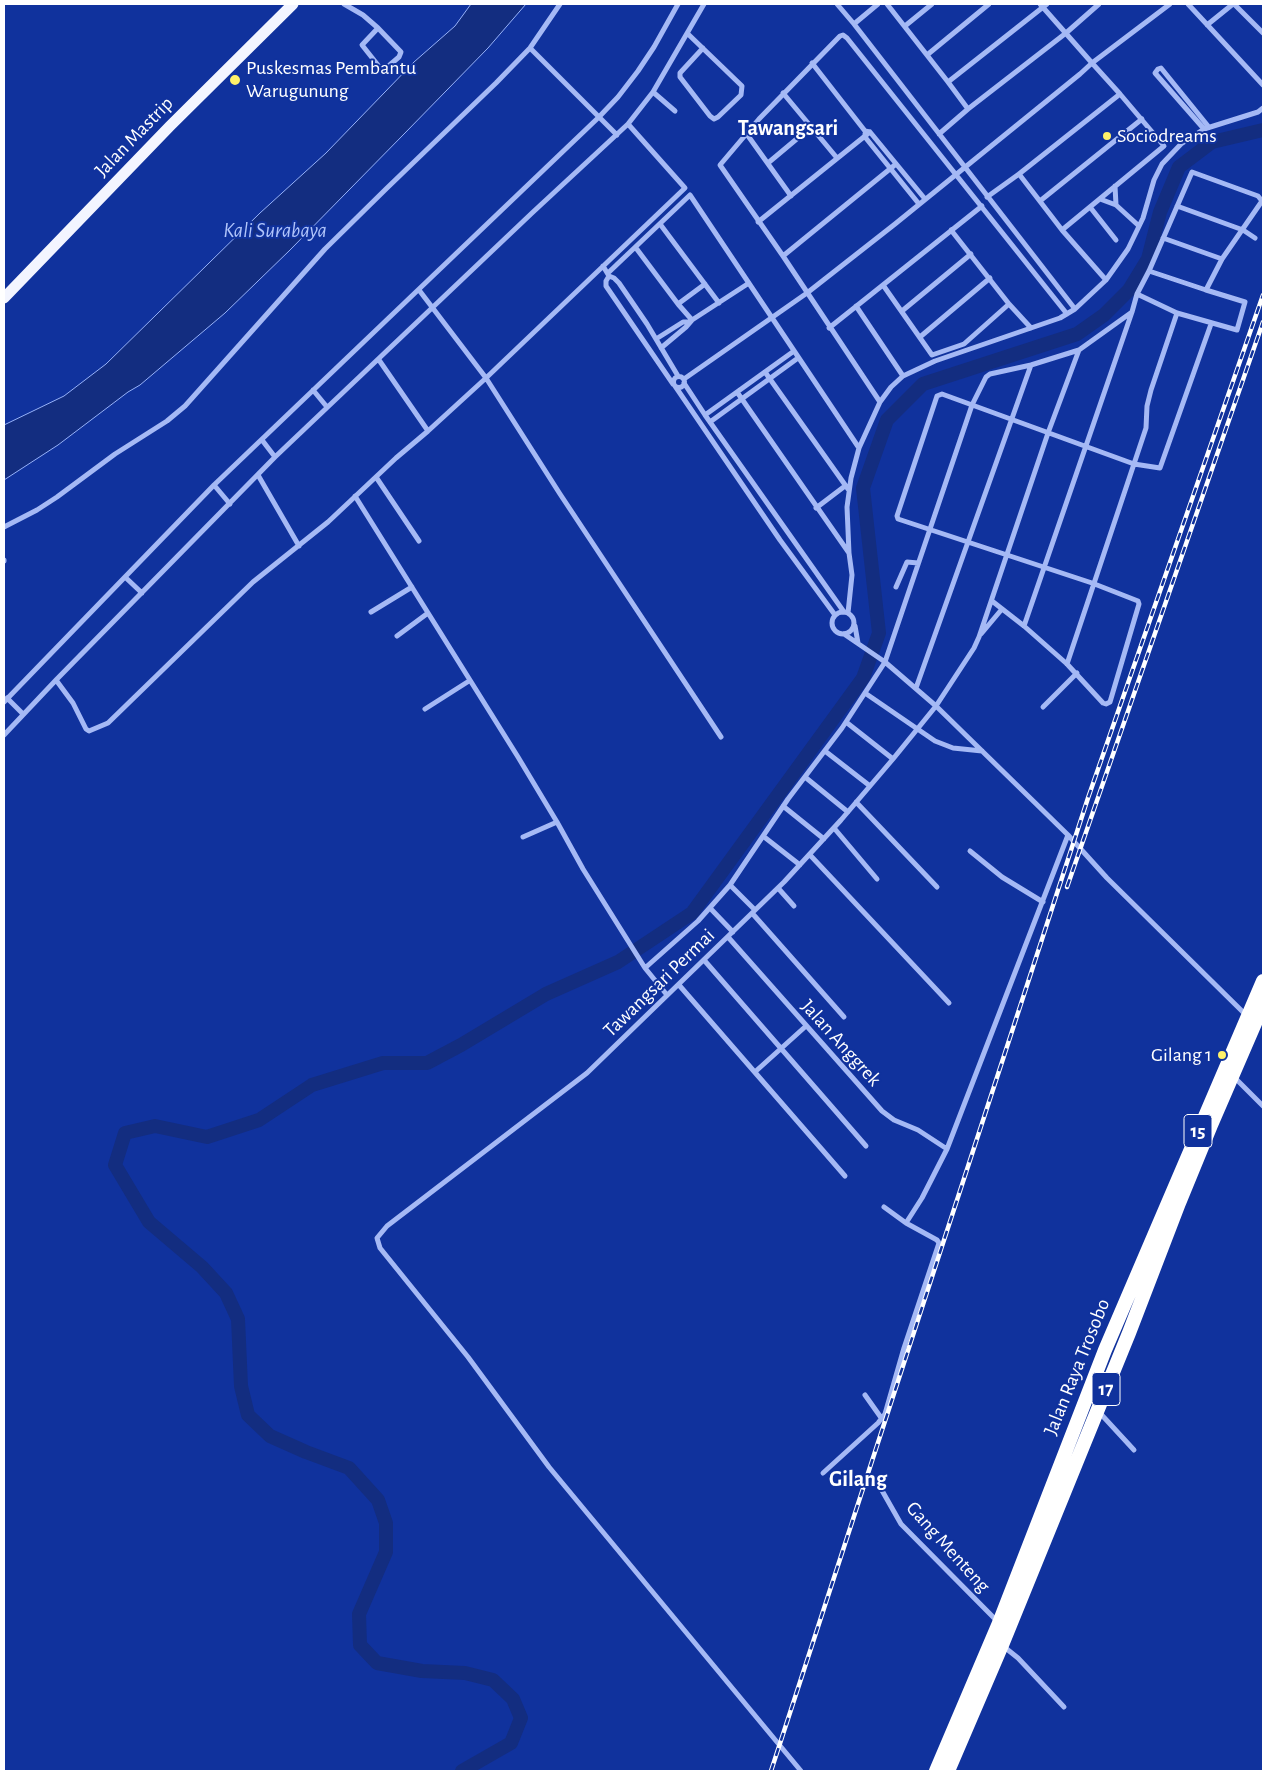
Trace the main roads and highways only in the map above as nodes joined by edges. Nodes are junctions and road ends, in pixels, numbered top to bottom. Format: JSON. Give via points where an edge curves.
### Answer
{"nodes":[{"id":1,"x":293,"y":4,"type":"edge"},
{"id":2,"x":4,"y":298,"type":"edge"},
{"id":3,"x":1263,"y":981,"type":"edge"},
{"id":4,"x":1263,"y":1005,"type":"edge"},
{"id":5,"x":1149,"y":1246,"type":"joint"},
{"id":6,"x":1100,"y":1362,"type":"junction"},
{"id":7,"x":1116,"y":1366,"type":"junction"},
{"id":8,"x":1093,"y":1380,"type":"junction"},
{"id":9,"x":1108,"y":1384,"type":"junction"},
{"id":10,"x":936,"y":1771,"type":"edge"},
{"id":11,"x":948,"y":1771,"type":"edge"}],
"edges":[{"from":1,"to":2,"type":"main road","name":"Jalan Mastrip"},
{"from":3,"to":5,"type":"highway","name":"Jalan Raya Trosobo","number":"15"},
{"from":4,"to":7,"type":"highway","name":"Jalan Raya Trosobo","number":"17","via":[[1179,1203]]},
{"from":5,"to":6,"type":"highway","name":"Jalan Raya Trosobo","number":"17"},
{"from":6,"to":7,"type":"highway"},
{"from":6,"to":8,"type":"highway","name":"Jalan Raya Trosobo","number":"17"},
{"from":7,"to":9,"type":"highway","name":"Jalan Raya Trosobo","number":"17"},
{"from":8,"to":9,"type":"highway","via":[[1103,1380]]},
{"from":8,"to":10,"type":"highway","name":"Jalan Raya Trosobo","number":"17","via":[[999,1623]]},
{"from":9,"to":11,"type":"highway","name":"Jalan Raya Trosobo","number":"17"}]}
